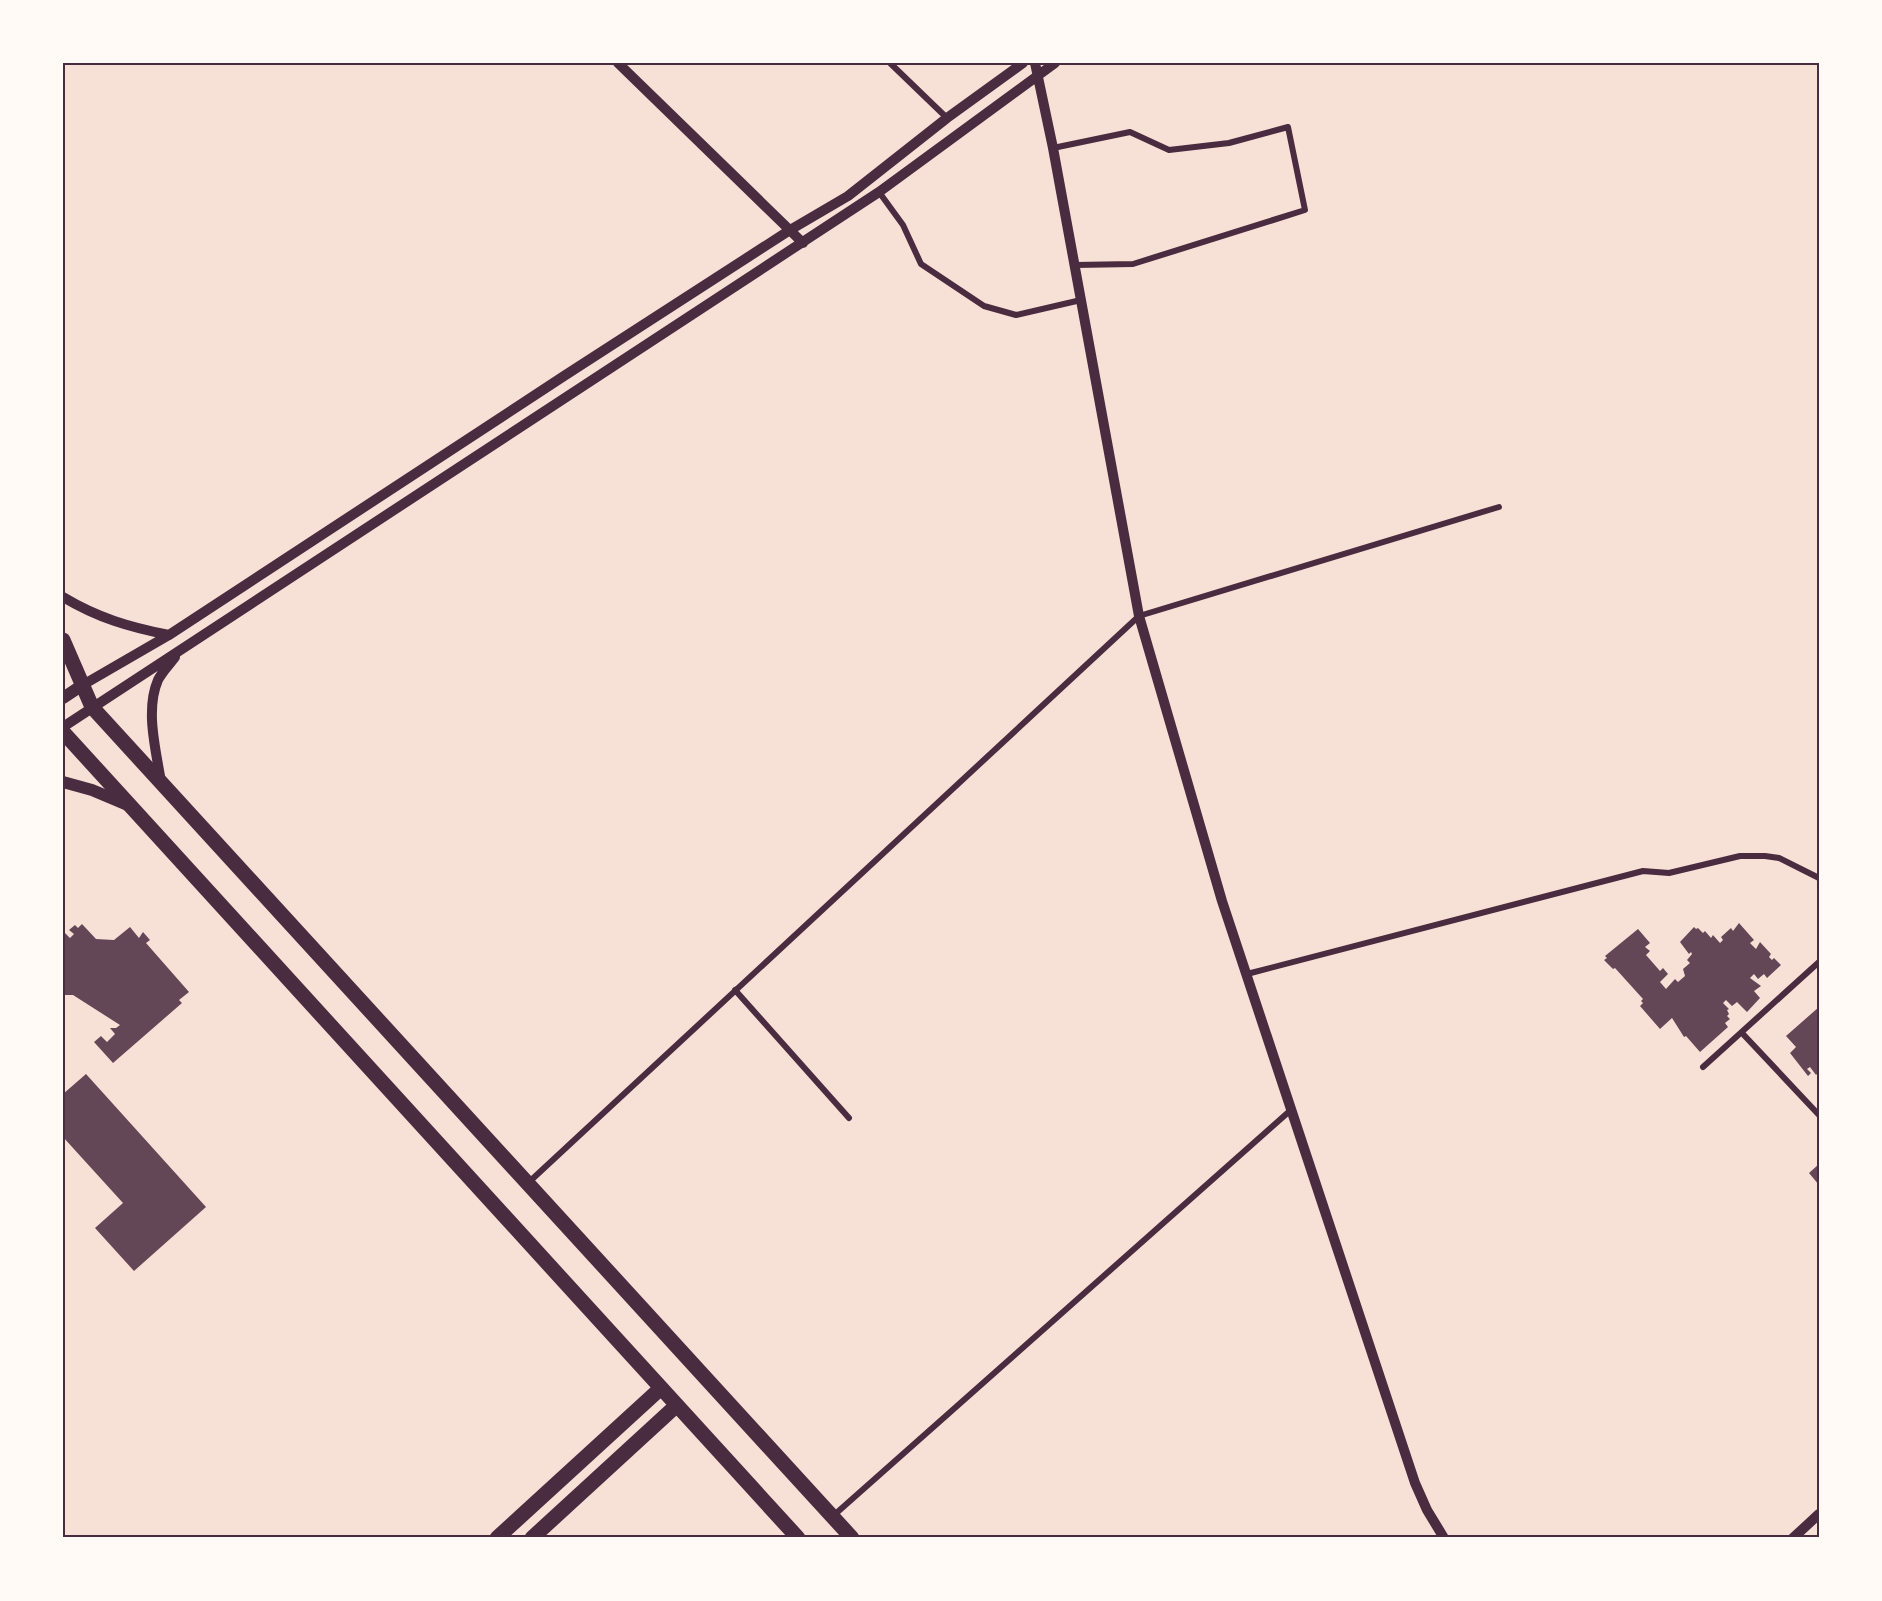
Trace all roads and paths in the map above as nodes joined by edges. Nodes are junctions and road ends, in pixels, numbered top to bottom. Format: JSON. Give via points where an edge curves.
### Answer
{"nodes":[{"id":1,"x":618,"y":63,"type":"edge"},
{"id":2,"x":890,"y":63,"type":"edge"},
{"id":3,"x":1023,"y":63,"type":"edge"},
{"id":4,"x":1035,"y":63,"type":"edge"},
{"id":5,"x":1055,"y":63,"type":"edge"},
{"id":6,"x":1038,"y":77,"type":"junction"},
{"id":7,"x":947,"y":118,"type":"junction"},
{"id":8,"x":1053,"y":148,"type":"junction"},
{"id":9,"x":879,"y":192,"type":"junction"},
{"id":10,"x":790,"y":230,"type":"junction"},
{"id":11,"x":803,"y":243,"type":"junction"},
{"id":12,"x":1075,"y":265,"type":"junction"},
{"id":13,"x":1081,"y":300,"type":"junction"},
{"id":14,"x":1499,"y":507,"type":"dead end"},
{"id":15,"x":63,"y":597,"type":"edge"},
{"id":16,"x":1139,"y":616,"type":"junction"},
{"id":17,"x":169,"y":635,"type":"junction"},
{"id":18,"x":63,"y":640,"type":"edge"},
{"id":19,"x":180,"y":651,"type":"junction"},
{"id":20,"x":81,"y":686,"type":"junction"},
{"id":21,"x":63,"y":698,"type":"edge"},
{"id":22,"x":92,"y":707,"type":"junction"},
{"id":23,"x":63,"y":727,"type":"edge"},
{"id":24,"x":63,"y":732,"type":"edge"},
{"id":25,"x":63,"y":782,"type":"edge"},
{"id":26,"x":161,"y":782,"type":"junction"},
{"id":27,"x":130,"y":806,"type":"junction"},
{"id":28,"x":1819,"y":878,"type":"edge"},
{"id":29,"x":1819,"y":962,"type":"edge"},
{"id":30,"x":1247,"y":974,"type":"junction"},
{"id":31,"x":735,"y":990,"type":"junction"},
{"id":32,"x":1742,"y":1033,"type":"junction"},
{"id":33,"x":1703,"y":1067,"type":"dead end"},
{"id":34,"x":1292,"y":1109,"type":"junction"},
{"id":35,"x":1819,"y":1115,"type":"edge"},
{"id":36,"x":849,"y":1118,"type":"dead end"},
{"id":37,"x":527,"y":1183,"type":"junction"},
{"id":38,"x":661,"y":1388,"type":"junction"},
{"id":39,"x":677,"y":1405,"type":"junction"},
{"id":40,"x":1819,"y":1514,"type":"edge"},
{"id":41,"x":832,"y":1516,"type":"junction"},
{"id":42,"x":497,"y":1538,"type":"edge"},
{"id":43,"x":532,"y":1538,"type":"edge"},
{"id":44,"x":798,"y":1538,"type":"edge"},
{"id":45,"x":852,"y":1538,"type":"edge"},
{"id":46,"x":1444,"y":1538,"type":"edge"},
{"id":47,"x":1793,"y":1538,"type":"edge"}],
"edges":[{"from":1,"to":10,"type":"street"},
{"from":2,"to":7,"type":"street"},
{"from":3,"to":7,"type":"street"},
{"from":4,"to":6,"type":"street"},
{"from":5,"to":6,"type":"street"},
{"from":6,"to":8,"type":"street"},
{"from":6,"to":9,"type":"street"},
{"from":7,"to":10,"type":"street","via":[[848,196]]},
{"from":8,"to":12,"type":"street"},
{"from":8,"to":12,"type":"street","via":[[1130,132],[1169,150],[1229,143],[1288,127],[1305,210],[1133,264]]},
{"from":9,"to":11,"type":"street"},
{"from":9,"to":13,"type":"street","via":[[903,225],[921,264],[984,306],[1016,315]]},
{"from":10,"to":11,"type":"street"},
{"from":10,"to":17,"type":"street"},
{"from":11,"to":19,"type":"street"},
{"from":12,"to":13,"type":"street"},
{"from":13,"to":16,"type":"street"},
{"from":14,"to":16,"type":"street"},
{"from":15,"to":17,"type":"street","via":[[92,614]]},
{"from":16,"to":30,"type":"street"},
{"from":16,"to":31,"type":"street"},
{"from":17,"to":20,"type":"street"},
{"from":18,"to":20,"type":"highway"},
{"from":19,"to":22,"type":"street"},
{"from":19,"to":26,"type":"street","via":[[159,678],[153,703]]},
{"from":20,"to":21,"type":"main road"},
{"from":20,"to":22,"type":"highway"},
{"from":22,"to":23,"type":"street"},
{"from":22,"to":26,"type":"highway"},
{"from":24,"to":27,"type":"highway"},
{"from":25,"to":27,"type":"main road"},
{"from":26,"to":37,"type":"highway"},
{"from":27,"to":38,"type":"highway"},
{"from":28,"to":30,"type":"street","via":[[1779,858],[1740,855],[1669,873],[1643,871]]},
{"from":29,"to":32,"type":"street"},
{"from":30,"to":34,"type":"street"},
{"from":31,"to":36,"type":"street"},
{"from":31,"to":37,"type":"street"},
{"from":32,"to":33,"type":"street"},
{"from":32,"to":35,"type":"street"},
{"from":34,"to":41,"type":"street"},
{"from":34,"to":46,"type":"street","via":[[1415,1483]]},
{"from":37,"to":41,"type":"highway"},
{"from":38,"to":39,"type":"highway"},
{"from":38,"to":42,"type":"highway"},
{"from":39,"to":43,"type":"highway"},
{"from":39,"to":44,"type":"highway"},
{"from":40,"to":47,"type":"street"},
{"from":41,"to":45,"type":"highway"}]}
